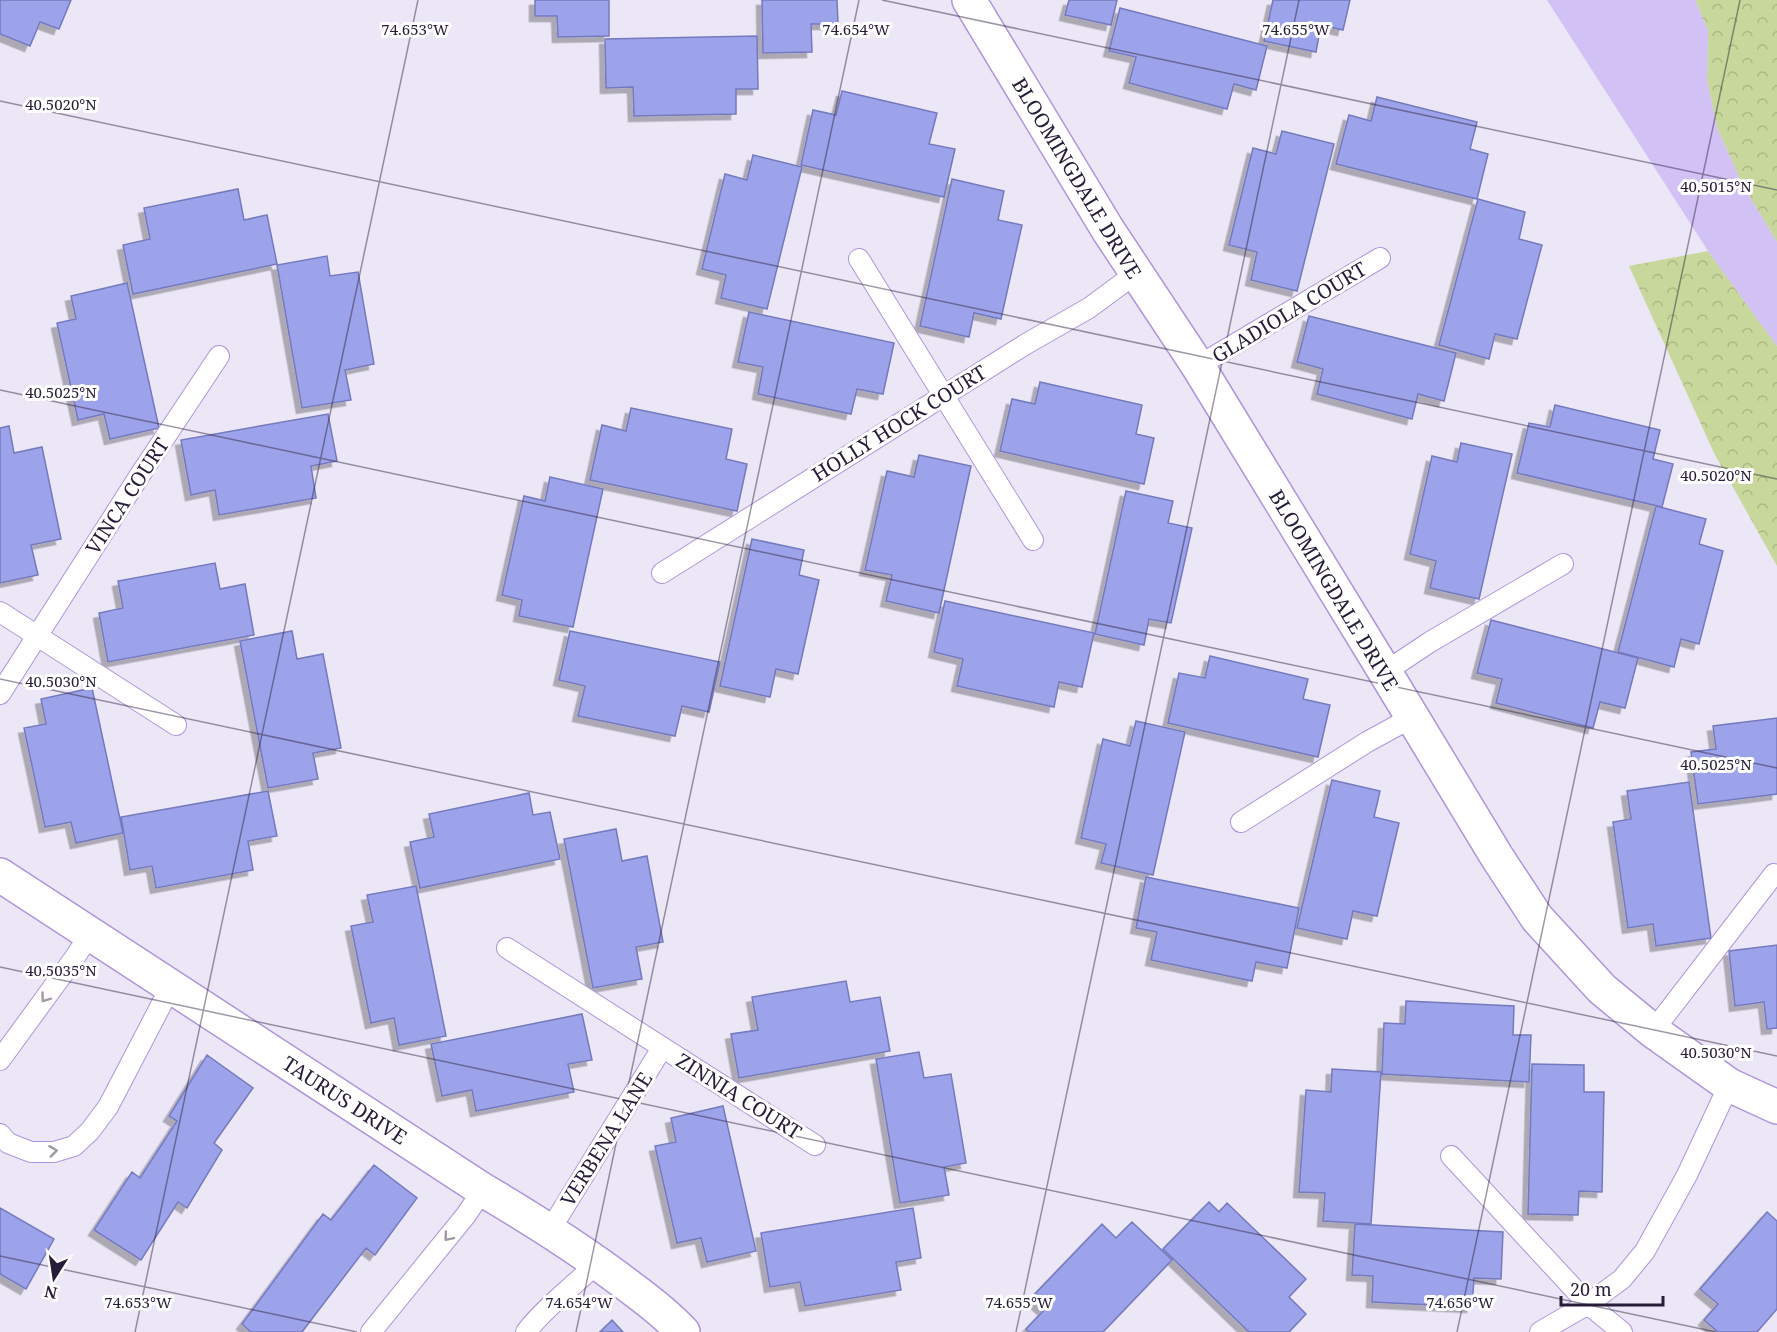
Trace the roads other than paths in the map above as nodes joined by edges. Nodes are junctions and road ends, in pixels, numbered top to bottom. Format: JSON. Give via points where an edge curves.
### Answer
{"nodes":[{"id":1,"x":969,"y":0,"type":"edge"},
{"id":2,"x":1380,"y":258,"type":"dead end"},
{"id":3,"x":859,"y":259,"type":"dead end"},
{"id":4,"x":1135,"y":274,"type":"junction"},
{"id":5,"x":219,"y":356,"type":"dead end"},
{"id":6,"x":1198,"y":366,"type":"junction"},
{"id":7,"x":943,"y":396,"type":"junction"},
{"id":8,"x":1033,"y":540,"type":"dead end"},
{"id":9,"x":1563,"y":564,"type":"dead end"},
{"id":10,"x":662,"y":573,"type":"dead end"},
{"id":11,"x":0,"y":612,"type":"edge"},
{"id":12,"x":38,"y":637,"type":"junction"},
{"id":13,"x":1385,"y":672,"type":"junction"},
{"id":14,"x":0,"y":694,"type":"edge"},
{"id":15,"x":1411,"y":718,"type":"junction"},
{"id":16,"x":176,"y":725,"type":"dead end"},
{"id":17,"x":1241,"y":822,"type":"dead end"},
{"id":18,"x":1774,"y":874,"type":"dead end"},
{"id":19,"x":0,"y":875,"type":"edge"},
{"id":20,"x":91,"y":933,"type":"junction"},
{"id":21,"x":507,"y":948,"type":"dead end"},
{"id":22,"x":171,"y":986,"type":"junction"},
{"id":23,"x":1653,"y":1031,"type":"junction"},
{"id":24,"x":662,"y":1048,"type":"junction"},
{"id":25,"x":0,"y":1060,"type":"edge"},
{"id":26,"x":1730,"y":1086,"type":"junction"},
{"id":27,"x":1777,"y":1107,"type":"edge"},
{"id":28,"x":0,"y":1134,"type":"edge"},
{"id":29,"x":815,"y":1144,"type":"dead end"},
{"id":30,"x":1451,"y":1156,"type":"dead end"},
{"id":31,"x":483,"y":1190,"type":"junction"},
{"id":32,"x":550,"y":1230,"type":"junction"},
{"id":33,"x":598,"y":1262,"type":"junction"},
{"id":34,"x":1588,"y":1304,"type":"junction"},
{"id":35,"x":372,"y":1332,"type":"edge"},
{"id":36,"x":526,"y":1332,"type":"edge"},
{"id":37,"x":683,"y":1332,"type":"edge"},
{"id":38,"x":1540,"y":1332,"type":"edge"},
{"id":39,"x":1622,"y":1332,"type":"edge"}],
"edges":[{"from":1,"to":4,"type":"street","name":"BLOOMINGDALE DRIVE"},
{"from":2,"to":6,"type":"lane","name":"GLADIOLA COURT"},
{"from":3,"to":7,"type":"lane"},
{"from":4,"to":6,"type":"street","name":"BLOOMINGDALE DRIVE"},
{"from":4,"to":7,"type":"lane","name":"HOLLY HOCK COURT","via":[[1089,308]]},
{"from":5,"to":12,"type":"lane","name":"VINCA COURT"},
{"from":6,"to":13,"type":"street","name":"BLOOMINGDALE DRIVE"},
{"from":7,"to":8,"type":"lane"},
{"from":7,"to":10,"type":"lane","name":"HOLLY HOCK COURT"},
{"from":9,"to":13,"type":"lane"},
{"from":11,"to":12,"type":"lane"},
{"from":12,"to":14,"type":"lane","name":"VINCA COURT"},
{"from":12,"to":16,"type":"lane"},
{"from":13,"to":15,"type":"street","name":"BLOOMINGDALE DRIVE"},
{"from":15,"to":17,"type":"lane"},
{"from":15,"to":23,"type":"street","name":"BLOOMINGDALE DRIVE","via":[[1537,918],[1602,989]]},
{"from":18,"to":23,"type":"lane"},
{"from":19,"to":20,"type":"street","name":"TAURUS DRIVE"},
{"from":20,"to":22,"type":"street","name":"TAURUS DRIVE"},
{"from":20,"to":25,"type":"lane","one_way":true},
{"from":21,"to":24,"type":"lane","name":"ZINNIA COURT"},
{"from":28,"to":22,"type":"lane","one_way":true,"via":[[8,1143],[31,1152],[54,1152],[74,1146],[108,1107]]},
{"from":22,"to":31,"type":"street","name":"TAURUS DRIVE"},
{"from":23,"to":26,"type":"street","name":"BLOOMINGDALE DRIVE"},
{"from":24,"to":29,"type":"lane","name":"ZINNIA COURT"},
{"from":24,"to":32,"type":"lane","name":"VERBENA LANE"},
{"from":26,"to":27,"type":"street","name":"BLOOMINGDALE DRIVE"},
{"from":26,"to":34,"type":"lane","via":[[1645,1251],[1622,1279]]},
{"from":30,"to":34,"type":"lane"},
{"from":31,"to":32,"type":"street","name":"TAURUS DRIVE"},
{"from":31,"to":35,"type":"lane","one_way":true},
{"from":32,"to":33,"type":"street","name":"TAURUS DRIVE"},
{"from":33,"to":36,"type":"lane","via":[[537,1317]]},
{"from":33,"to":37,"type":"street","name":"TAURUS DRIVE"},
{"from":34,"to":38,"type":"lane"},
{"from":34,"to":39,"type":"lane"}]}
